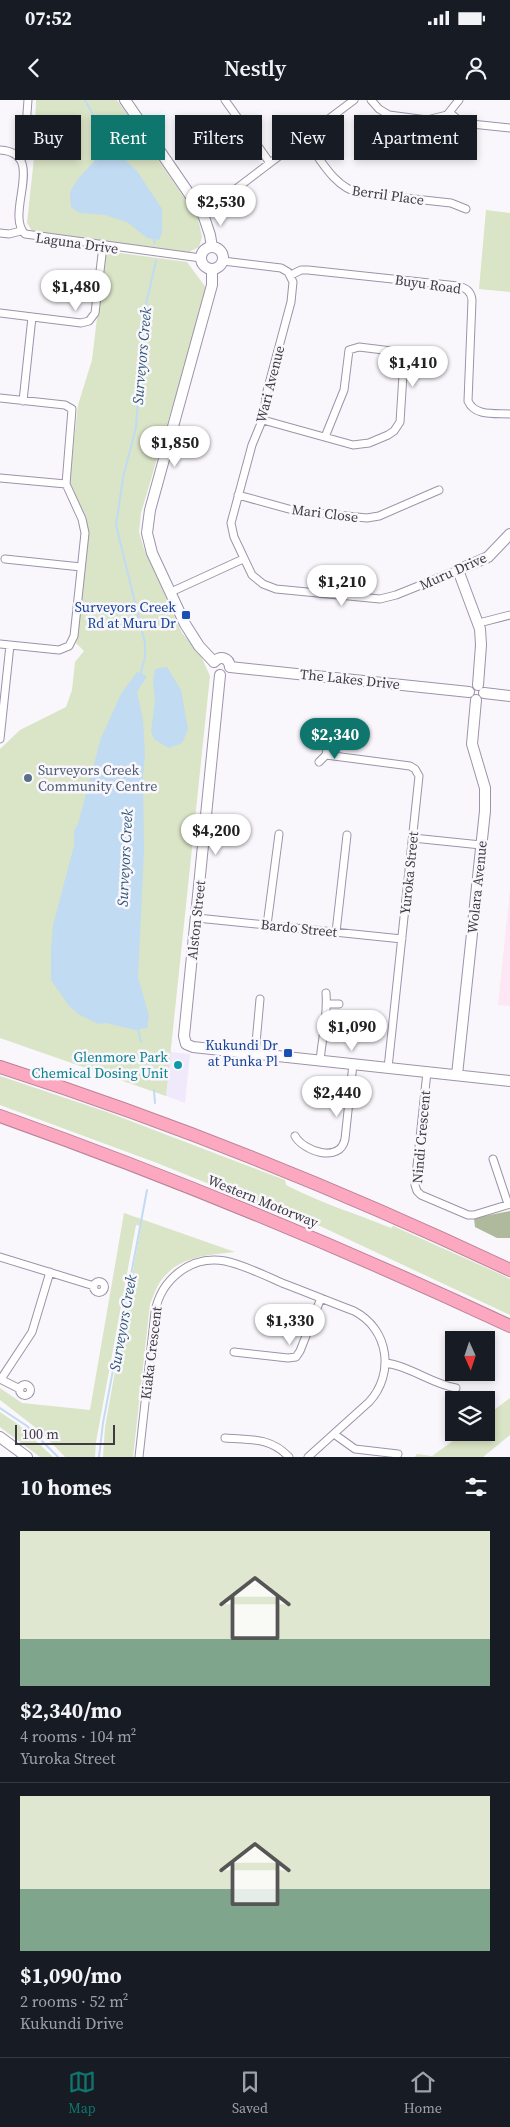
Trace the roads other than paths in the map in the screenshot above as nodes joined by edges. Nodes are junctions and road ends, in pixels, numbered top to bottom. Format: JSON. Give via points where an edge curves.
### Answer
{"nodes":[{"id":1,"x":28,"y":100,"type":"edge"},
{"id":2,"x":125,"y":100,"type":"edge"},
{"id":3,"x":225,"y":100,"type":"edge"},
{"id":4,"x":354,"y":100,"type":"edge"},
{"id":5,"x":371,"y":100,"type":"edge"},
{"id":6,"x":459,"y":100,"type":"edge"},
{"id":7,"x":450,"y":113,"type":"junction"},
{"id":8,"x":27,"y":115,"type":"edge"},
{"id":9,"x":334,"y":115,"type":"edge"},
{"id":10,"x":510,"y":128,"type":"edge"},
{"id":11,"x":0,"y":150,"type":"edge"},
{"id":12,"x":15,"y":154,"type":"edge"},
{"id":13,"x":19,"y":160,"type":"edge"},
{"id":14,"x":274,"y":160,"type":"edge"},
{"id":15,"x":322,"y":160,"type":"edge"},
{"id":16,"x":270,"y":163,"type":"junction"},
{"id":17,"x":466,"y":209,"type":"dead end"},
{"id":18,"x":203,"y":214,"type":"junction"},
{"id":19,"x":21,"y":231,"type":"junction"},
{"id":20,"x":0,"y":233,"type":"edge"},
{"id":21,"x":103,"y":246,"type":"junction"},
{"id":22,"x":212,"y":247,"type":"junction"},
{"id":23,"x":201,"y":258,"type":"junction"},
{"id":24,"x":223,"y":261,"type":"junction"},
{"id":25,"x":212,"y":270,"type":"junction"},
{"id":26,"x":290,"y":275,"type":"junction"},
{"id":27,"x":0,"y":313,"type":"edge"},
{"id":28,"x":32,"y":317,"type":"junction"},
{"id":29,"x":0,"y":398,"type":"edge"},
{"id":30,"x":24,"y":401,"type":"junction"},
{"id":31,"x":510,"y":414,"type":"edge"},
{"id":32,"x":262,"y":420,"type":"junction"},
{"id":33,"x":325,"y":437,"type":"junction"},
{"id":34,"x":0,"y":478,"type":"edge"},
{"id":35,"x":66,"y":484,"type":"junction"},
{"id":36,"x":439,"y":490,"type":"dead end"},
{"id":37,"x":238,"y":495,"type":"junction"},
{"id":38,"x":510,"y":534,"type":"edge"},
{"id":39,"x":5,"y":559,"type":"dead end"},
{"id":40,"x":243,"y":559,"type":"junction"},
{"id":41,"x":81,"y":567,"type":"junction"},
{"id":42,"x":458,"y":570,"type":"junction"},
{"id":43,"x":171,"y":592,"type":"junction"},
{"id":44,"x":510,"y":615,"type":"edge"},
{"id":45,"x":479,"y":623,"type":"junction"},
{"id":46,"x":0,"y":644,"type":"edge"},
{"id":47,"x":10,"y":645,"type":"junction"},
{"id":48,"x":214,"y":662,"type":"junction"},
{"id":49,"x":230,"y":667,"type":"junction"},
{"id":50,"x":220,"y":675,"type":"junction"},
{"id":51,"x":477,"y":693,"type":"junction"},
{"id":52,"x":510,"y":696,"type":"edge"},
{"id":53,"x":0,"y":739,"type":"edge"},
{"id":54,"x":328,"y":744,"type":"dead end"},
{"id":55,"x":326,"y":755,"type":"junction"},
{"id":56,"x":319,"y":762,"type":"dead end"},
{"id":57,"x":279,"y":834,"type":"dead end"},
{"id":58,"x":346,"y":835,"type":"dead end"},
{"id":59,"x":413,"y":838,"type":"junction"},
{"id":60,"x":482,"y":845,"type":"junction"},
{"id":61,"x":196,"y":918,"type":"junction"},
{"id":62,"x":267,"y":925,"type":"junction"},
{"id":63,"x":336,"y":932,"type":"junction"},
{"id":64,"x":402,"y":939,"type":"junction"},
{"id":65,"x":326,"y":993,"type":"dead end"},
{"id":66,"x":260,"y":999,"type":"dead end"},
{"id":67,"x":327,"y":1004,"type":"junction"},
{"id":68,"x":339,"y":1004,"type":"dead end"},
{"id":69,"x":255,"y":1054,"type":"junction"},
{"id":70,"x":320,"y":1061,"type":"junction"},
{"id":71,"x":353,"y":1064,"type":"junction"},
{"id":72,"x":0,"y":1067,"type":"edge"},
{"id":73,"x":388,"y":1068,"type":"junction"},
{"id":74,"x":427,"y":1072,"type":"junction"},
{"id":75,"x":457,"y":1075,"type":"junction"},
{"id":76,"x":510,"y":1081,"type":"edge"},
{"id":77,"x":0,"y":1116,"type":"edge"},
{"id":78,"x":295,"y":1136,"type":"dead end"},
{"id":79,"x":493,"y":1159,"type":"dead end"},
{"id":80,"x":509,"y":1204,"type":"edge"},
{"id":81,"x":0,"y":1257,"type":"edge"},
{"id":82,"x":510,"y":1270,"type":"edge"},
{"id":83,"x":50,"y":1272,"type":"junction"},
{"id":84,"x":94,"y":1286,"type":"dead end"},
{"id":85,"x":321,"y":1298,"type":"junction"},
{"id":86,"x":510,"y":1326,"type":"edge"},
{"id":87,"x":234,"y":1352,"type":"dead end"},
{"id":88,"x":385,"y":1363,"type":"junction"},
{"id":89,"x":0,"y":1379,"type":"edge"},
{"id":90,"x":456,"y":1388,"type":"dead end"},
{"id":91,"x":20,"y":1389,"type":"dead end"},
{"id":92,"x":334,"y":1434,"type":"junction"},
{"id":93,"x":0,"y":1437,"type":"edge"},
{"id":94,"x":225,"y":1438,"type":"dead end"},
{"id":95,"x":398,"y":1454,"type":"dead end"},
{"id":96,"x":27,"y":1457,"type":"edge"},
{"id":97,"x":139,"y":1457,"type":"edge"},
{"id":98,"x":288,"y":1457,"type":"edge"},
{"id":99,"x":308,"y":1457,"type":"edge"}],
"edges":[{"from":1,"to":8,"type":"street"},
{"from":2,"to":18,"type":"street"},
{"from":3,"to":16,"type":"street"},
{"from":4,"to":9,"type":"street"},
{"from":5,"to":7,"type":"street","via":[[382,111],[397,117],[431,120]]},
{"from":6,"to":7,"type":"street"},
{"from":7,"to":10,"type":"street","via":[[462,123]]},
{"from":11,"to":12,"type":"street"},
{"from":13,"to":19,"type":"street","name":"Laguna Drive","via":[[23,170]]},
{"from":14,"to":16,"type":"street"},
{"from":15,"to":17,"type":"street","name":"Berril Place","via":[[348,190],[451,203]]},
{"from":16,"to":18,"type":"street"},
{"from":18,"to":22,"type":"street"},
{"from":19,"to":20,"type":"street"},
{"from":19,"to":21,"type":"street","name":"Laguna Drive","via":[[29,236]]},
{"from":21,"to":23,"type":"street","name":"Laguna Drive"},
{"from":21,"to":28,"type":"street","via":[[92,319],[83,324]]},
{"from":22,"to":23,"type":"street","via":[[203,252]]},
{"from":22,"to":24,"type":"street","via":[[221,251]]},
{"from":23,"to":25,"type":"street","via":[[205,267]]},
{"from":24,"to":25,"type":"street","via":[[219,268]]},
{"from":24,"to":26,"type":"street","via":[[277,267]]},
{"from":25,"to":43,"type":"street","via":[[208,302],[147,524],[152,553]]},
{"from":26,"to":31,"type":"street","name":"Buyu Road","via":[[308,270],[466,288],[471,293],[472,302],[468,401],[473,409],[480,412]]},
{"from":26,"to":32,"type":"street","name":"Wari Avenue","via":[[292,298]]},
{"from":27,"to":28,"type":"street"},
{"from":28,"to":30,"type":"street"},
{"from":29,"to":30,"type":"street"},
{"from":30,"to":35,"type":"street","via":[[65,405],[72,409]]},
{"from":32,"to":33,"type":"street"},
{"from":32,"to":37,"type":"street","name":"Wari Avenue"},
{"from":33,"to":33,"type":"street","via":[[362,444],[388,435],[396,428],[400,418],[404,359],[400,352],[359,347],[349,350],[343,394]]},
{"from":34,"to":35,"type":"street"},
{"from":35,"to":41,"type":"street","via":[[84,526]]},
{"from":36,"to":37,"type":"street","name":"Mari Close","via":[[367,518],[296,511]]},
{"from":37,"to":40,"type":"street","name":"Wari Avenue","via":[[231,526]]},
{"from":38,"to":42,"type":"street","name":"Muru Drive","via":[[488,557]]},
{"from":39,"to":41,"type":"street"},
{"from":40,"to":42,"type":"street","name":"Muru Drive","via":[[254,578],[271,588],[376,599],[396,595]]},
{"from":40,"to":43,"type":"street"},
{"from":41,"to":47,"type":"street","via":[[72,641],[55,650]]},
{"from":42,"to":45,"type":"street","name":"Wolara Avenue"},
{"from":43,"to":48,"type":"street","via":[[198,646]]},
{"from":44,"to":45,"type":"street"},
{"from":45,"to":51,"type":"street","name":"Wolara Avenue","via":[[481,645]]},
{"from":46,"to":47,"type":"street"},
{"from":47,"to":53,"type":"street"},
{"from":48,"to":49,"type":"street","via":[[224,658]]},
{"from":48,"to":50,"type":"street","via":[[213,669]]},
{"from":49,"to":50,"type":"street","via":[[228,672]]},
{"from":49,"to":51,"type":"street","name":"The Lakes Drive"},
{"from":50,"to":61,"type":"street","name":"Alston Street"},
{"from":51,"to":52,"type":"street","name":"The Lakes Drive"},
{"from":51,"to":60,"type":"street","name":"Wolara Avenue","via":[[472,744],[486,793]]},
{"from":54,"to":55,"type":"street"},
{"from":55,"to":56,"type":"street"},
{"from":55,"to":59,"type":"street","name":"Yuroka Street","via":[[415,769],[419,778]]},
{"from":57,"to":62,"type":"street"},
{"from":58,"to":63,"type":"street"},
{"from":59,"to":60,"type":"street"},
{"from":59,"to":64,"type":"street","name":"Yuroka Street"},
{"from":60,"to":75,"type":"street","name":"Wolara Avenue"},
{"from":61,"to":62,"type":"street","name":"Bardo Street"},
{"from":61,"to":69,"type":"street","name":"Alston Street","via":[[184,1036],[187,1045]]},
{"from":62,"to":63,"type":"street","name":"Bardo Street"},
{"from":63,"to":64,"type":"street","name":"Bardo Street"},
{"from":64,"to":73,"type":"street","name":"Yuroka Street"},
{"from":65,"to":67,"type":"street"},
{"from":66,"to":69,"type":"street"},
{"from":67,"to":68,"type":"street"},
{"from":67,"to":70,"type":"street"},
{"from":69,"to":70,"type":"street"},
{"from":70,"to":71,"type":"street"},
{"from":71,"to":73,"type":"street"},
{"from":71,"to":78,"type":"street","via":[[345,1139],[341,1149],[334,1154],[325,1153],[303,1144]]},
{"from":72,"to":82,"type":"highway","via":[[140,1115],[264,1163]]},
{"from":73,"to":74,"type":"street"},
{"from":74,"to":75,"type":"street"},
{"from":74,"to":80,"type":"street","name":"Nindi Crescent","via":[[417,1191],[468,1215]]},
{"from":75,"to":76,"type":"street"},
{"from":77,"to":86,"type":"highway","name":"Western Motorway","via":[[259,1215]]},
{"from":79,"to":80,"type":"street"},
{"from":81,"to":83,"type":"street"},
{"from":83,"to":84,"type":"street"},
{"from":83,"to":89,"type":"street","via":[[32,1332]]},
{"from":85,"to":87,"type":"street","via":[[298,1355],[288,1358]]},
{"from":85,"to":88,"type":"street","name":"Kiaka Crescent","via":[[361,1315],[372,1326],[384,1348]]},
{"from":85,"to":97,"type":"street","name":"Kiaka Crescent","via":[[220,1260],[196,1263],[174,1276],[163,1288],[156,1308]]},
{"from":88,"to":90,"type":"street","via":[[442,1386]]},
{"from":88,"to":92,"type":"street","via":[[383,1379],[375,1395]]},
{"from":89,"to":91,"type":"street"},
{"from":92,"to":95,"type":"street","via":[[355,1449]]},
{"from":92,"to":99,"type":"street"},
{"from":93,"to":96,"type":"street"},
{"from":94,"to":98,"type":"street","via":[[270,1442]]}]}
